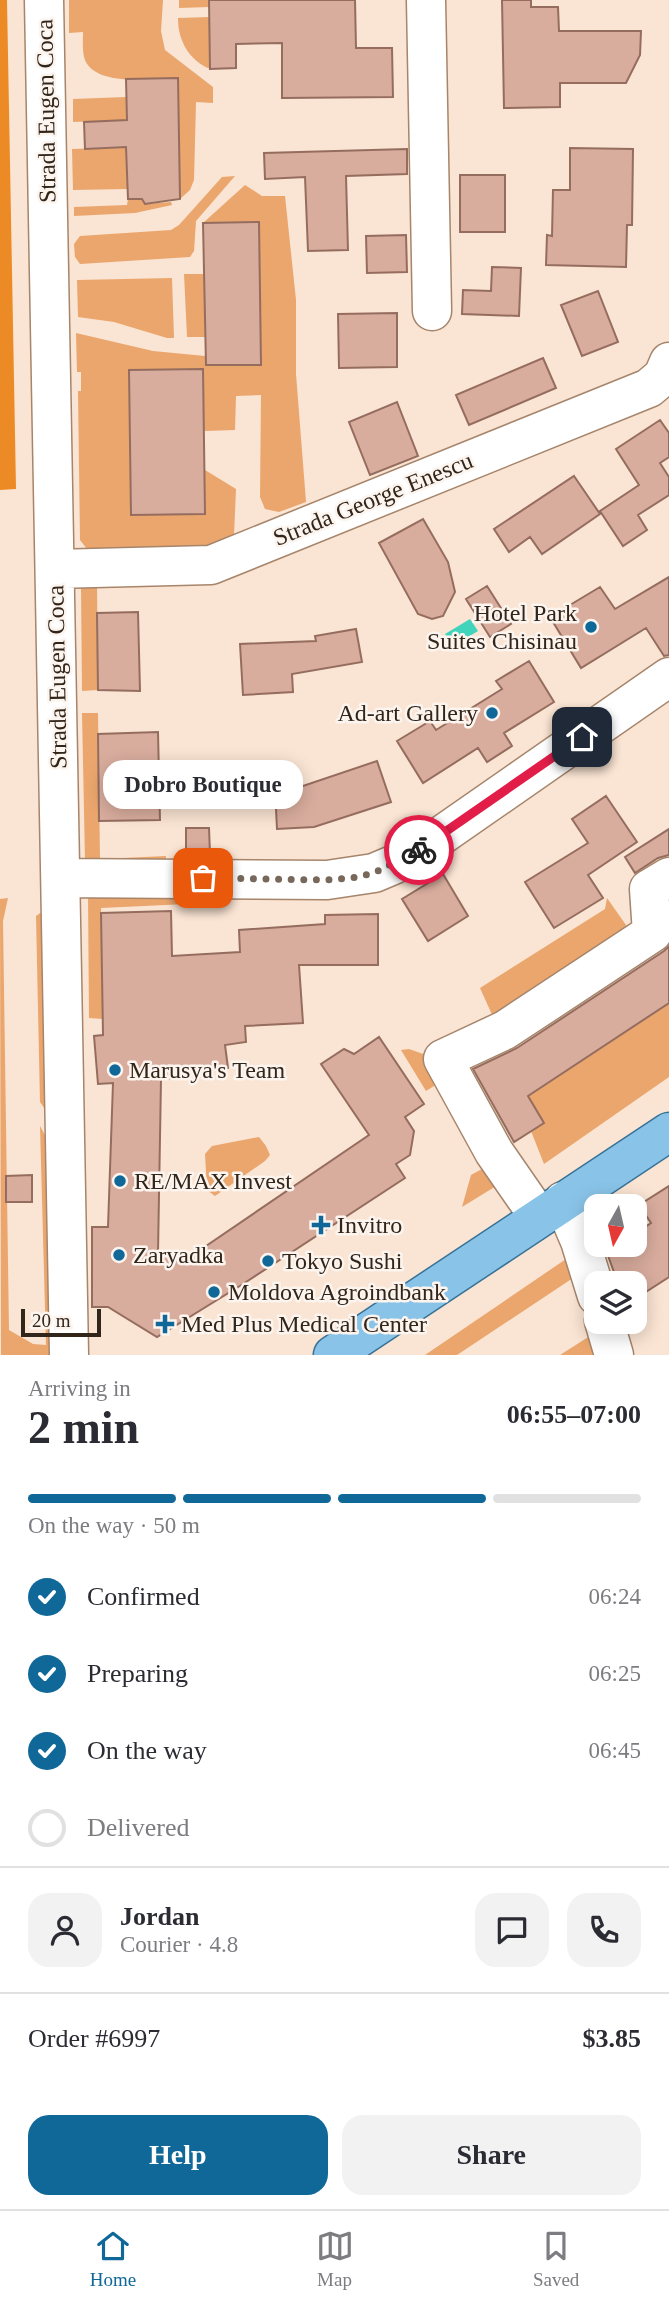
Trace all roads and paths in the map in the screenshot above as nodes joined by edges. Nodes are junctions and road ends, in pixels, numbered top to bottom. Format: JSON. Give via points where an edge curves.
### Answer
{"nodes":[{"id":1,"x":44,"y":0,"type":"edge"},
{"id":2,"x":426,"y":0,"type":"edge"},
{"id":3,"x":432,"y":311,"type":"dead end"},
{"id":4,"x":669,"y":362,"type":"edge"},
{"id":5,"x":55,"y":569,"type":"junction"},
{"id":6,"x":669,"y":677,"type":"edge"},
{"id":7,"x":669,"y":877,"type":"edge"},
{"id":8,"x":61,"y":878,"type":"junction"},
{"id":9,"x":669,"y":1132,"type":"edge"},
{"id":10,"x":551,"y":1209,"type":"junction"},
{"id":11,"x":589,"y":1271,"type":"edge"},
{"id":12,"x":608,"y":1334,"type":"edge"},
{"id":13,"x":69,"y":1355,"type":"edge"},
{"id":14,"x":333,"y":1355,"type":"edge"},
{"id":15,"x":614,"y":1355,"type":"edge"}],
"edges":[{"from":1,"to":5,"type":"street","name":"Strada Eugen Coca"},
{"from":2,"to":3,"type":"street"},
{"from":4,"to":5,"type":"street","name":"Strada George Enescu","via":[[663,376],[649,388],[211,565]]},
{"from":5,"to":8,"type":"street","name":"Strada Eugen Coca"},
{"from":6,"to":8,"type":"street","via":[[429,844],[374,873],[327,880]]},
{"from":7,"to":10,"type":"street","via":[[649,889],[652,933],[505,1030],[443,1059],[494,1152]]},
{"from":8,"to":13,"type":"street","name":"Strada Eugen Coca"},
{"from":9,"to":10,"type":"main road"},
{"from":10,"to":11,"type":"street","via":[[580,1241]]},
{"from":10,"to":14,"type":"main road"},
{"from":12,"to":15,"type":"street"}]}
